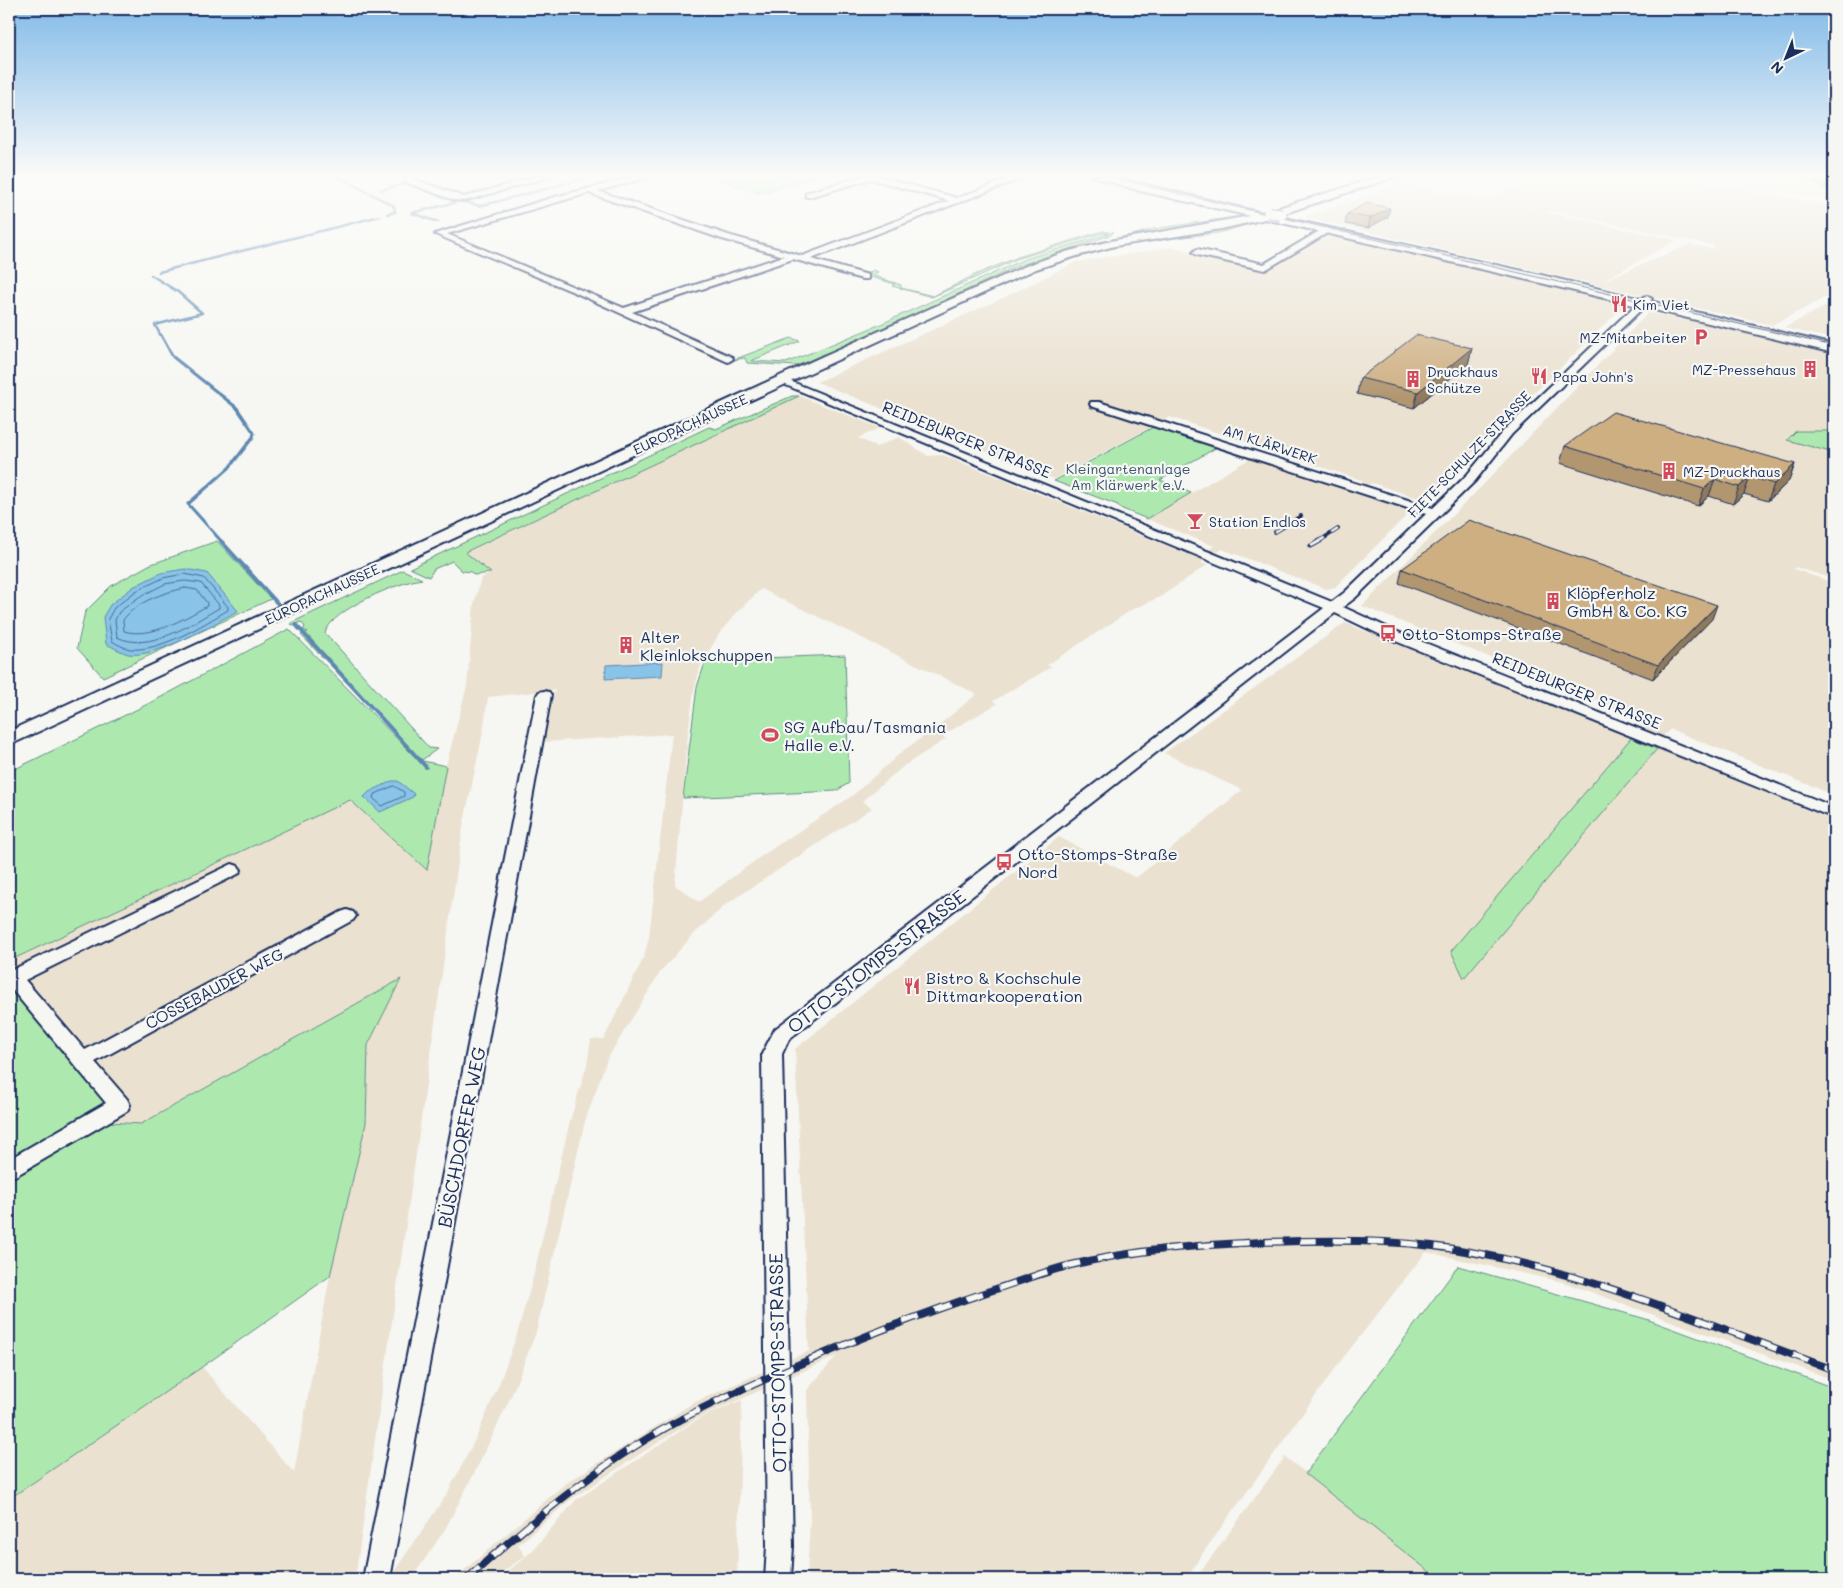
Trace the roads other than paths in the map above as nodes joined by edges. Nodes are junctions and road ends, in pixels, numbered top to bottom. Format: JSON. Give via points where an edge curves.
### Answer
{"nodes":[{"id":1,"x":478,"y":250,"type":"edge"},
{"id":2,"x":770,"y":250,"type":"edge"},
{"id":3,"x":819,"y":250,"type":"edge"},
{"id":4,"x":1080,"y":250,"type":"edge"},
{"id":5,"x":1085,"y":250,"type":"edge"},
{"id":6,"x":1095,"y":250,"type":"edge"},
{"id":7,"x":1293,"y":250,"type":"edge"},
{"id":8,"x":1416,"y":250,"type":"edge"},
{"id":9,"x":1422,"y":250,"type":"edge"},
{"id":10,"x":1197,"y":252,"type":"dead end"},
{"id":11,"x":1073,"y":253,"type":"junction"},
{"id":12,"x":797,"y":258,"type":"junction"},
{"id":13,"x":865,"y":277,"type":"dead end"},
{"id":14,"x":1644,"y":301,"type":"junction"},
{"id":15,"x":624,"y":311,"type":"junction"},
{"id":16,"x":1834,"y":342,"type":"edge"},
{"id":17,"x":1834,"y":349,"type":"edge"},
{"id":18,"x":728,"y":360,"type":"dead end"},
{"id":19,"x":781,"y":381,"type":"junction"},
{"id":20,"x":1095,"y":404,"type":"dead end"},
{"id":21,"x":1435,"y":513,"type":"junction"},
{"id":22,"x":1332,"y":608,"type":"junction"},
{"id":23,"x":544,"y":695,"type":"dead end"},
{"id":24,"x":9,"y":738,"type":"edge"},
{"id":25,"x":1834,"y":813,"type":"edge"},
{"id":26,"x":232,"y":870,"type":"dead end"},
{"id":27,"x":347,"y":916,"type":"dead end"},
{"id":28,"x":10,"y":976,"type":"edge"},
{"id":29,"x":82,"y":1060,"type":"junction"},
{"id":30,"x":9,"y":1169,"type":"edge"},
{"id":31,"x":376,"y":1579,"type":"edge"},
{"id":32,"x":778,"y":1579,"type":"edge"}],
"edges":[{"from":1,"to":15,"type":"street"},
{"from":2,"to":12,"type":"street"},
{"from":3,"to":12,"type":"street"},
{"from":4,"to":11,"type":"main road"},
{"from":5,"to":11,"type":"main road","name":"EUROPACHAUSSEE"},
{"from":6,"to":11,"type":"main road"},
{"from":7,"to":10,"type":"street","via":[[1265,267]]},
{"from":8,"to":14,"type":"main road"},
{"from":9,"to":14,"type":"main road"},
{"from":11,"to":19,"type":"main road","name":"EUROPACHAUSSEE","via":[[1017,273]]},
{"from":12,"to":13,"type":"street"},
{"from":12,"to":15,"type":"street"},
{"from":14,"to":16,"type":"main road"},
{"from":14,"to":17,"type":"main road"},
{"from":14,"to":21,"type":"street","name":"FIETE-SCHULZE-STRASSE","via":[[1505,435],[1471,478]]},
{"from":15,"to":18,"type":"street"},
{"from":19,"to":22,"type":"street","name":"REIDEBURGER STRASSE"},
{"from":19,"to":24,"type":"main road","name":"EUROPACHAUSSEE"},
{"from":20,"to":21,"type":"street","name":"AM KLÄRWERK"},
{"from":21,"to":22,"type":"street","name":"FIETE-SCHULZE-STRASSE","via":[[1350,595]]},
{"from":22,"to":25,"type":"street","name":"REIDEBURGER STRASSE"},
{"from":22,"to":32,"type":"street","name":"OTTO-STOMPS-STRASSE","via":[[782,1034],[772,1054],[778,1345]]},
{"from":23,"to":31,"type":"street","name":"BÜSCHDORFER WEG"},
{"from":26,"to":28,"type":"street"},
{"from":27,"to":29,"type":"street","name":"COSSEBAUDER WEG"},
{"from":28,"to":29,"type":"street"},
{"from":29,"to":30,"type":"street","via":[[120,1105]]}]}
